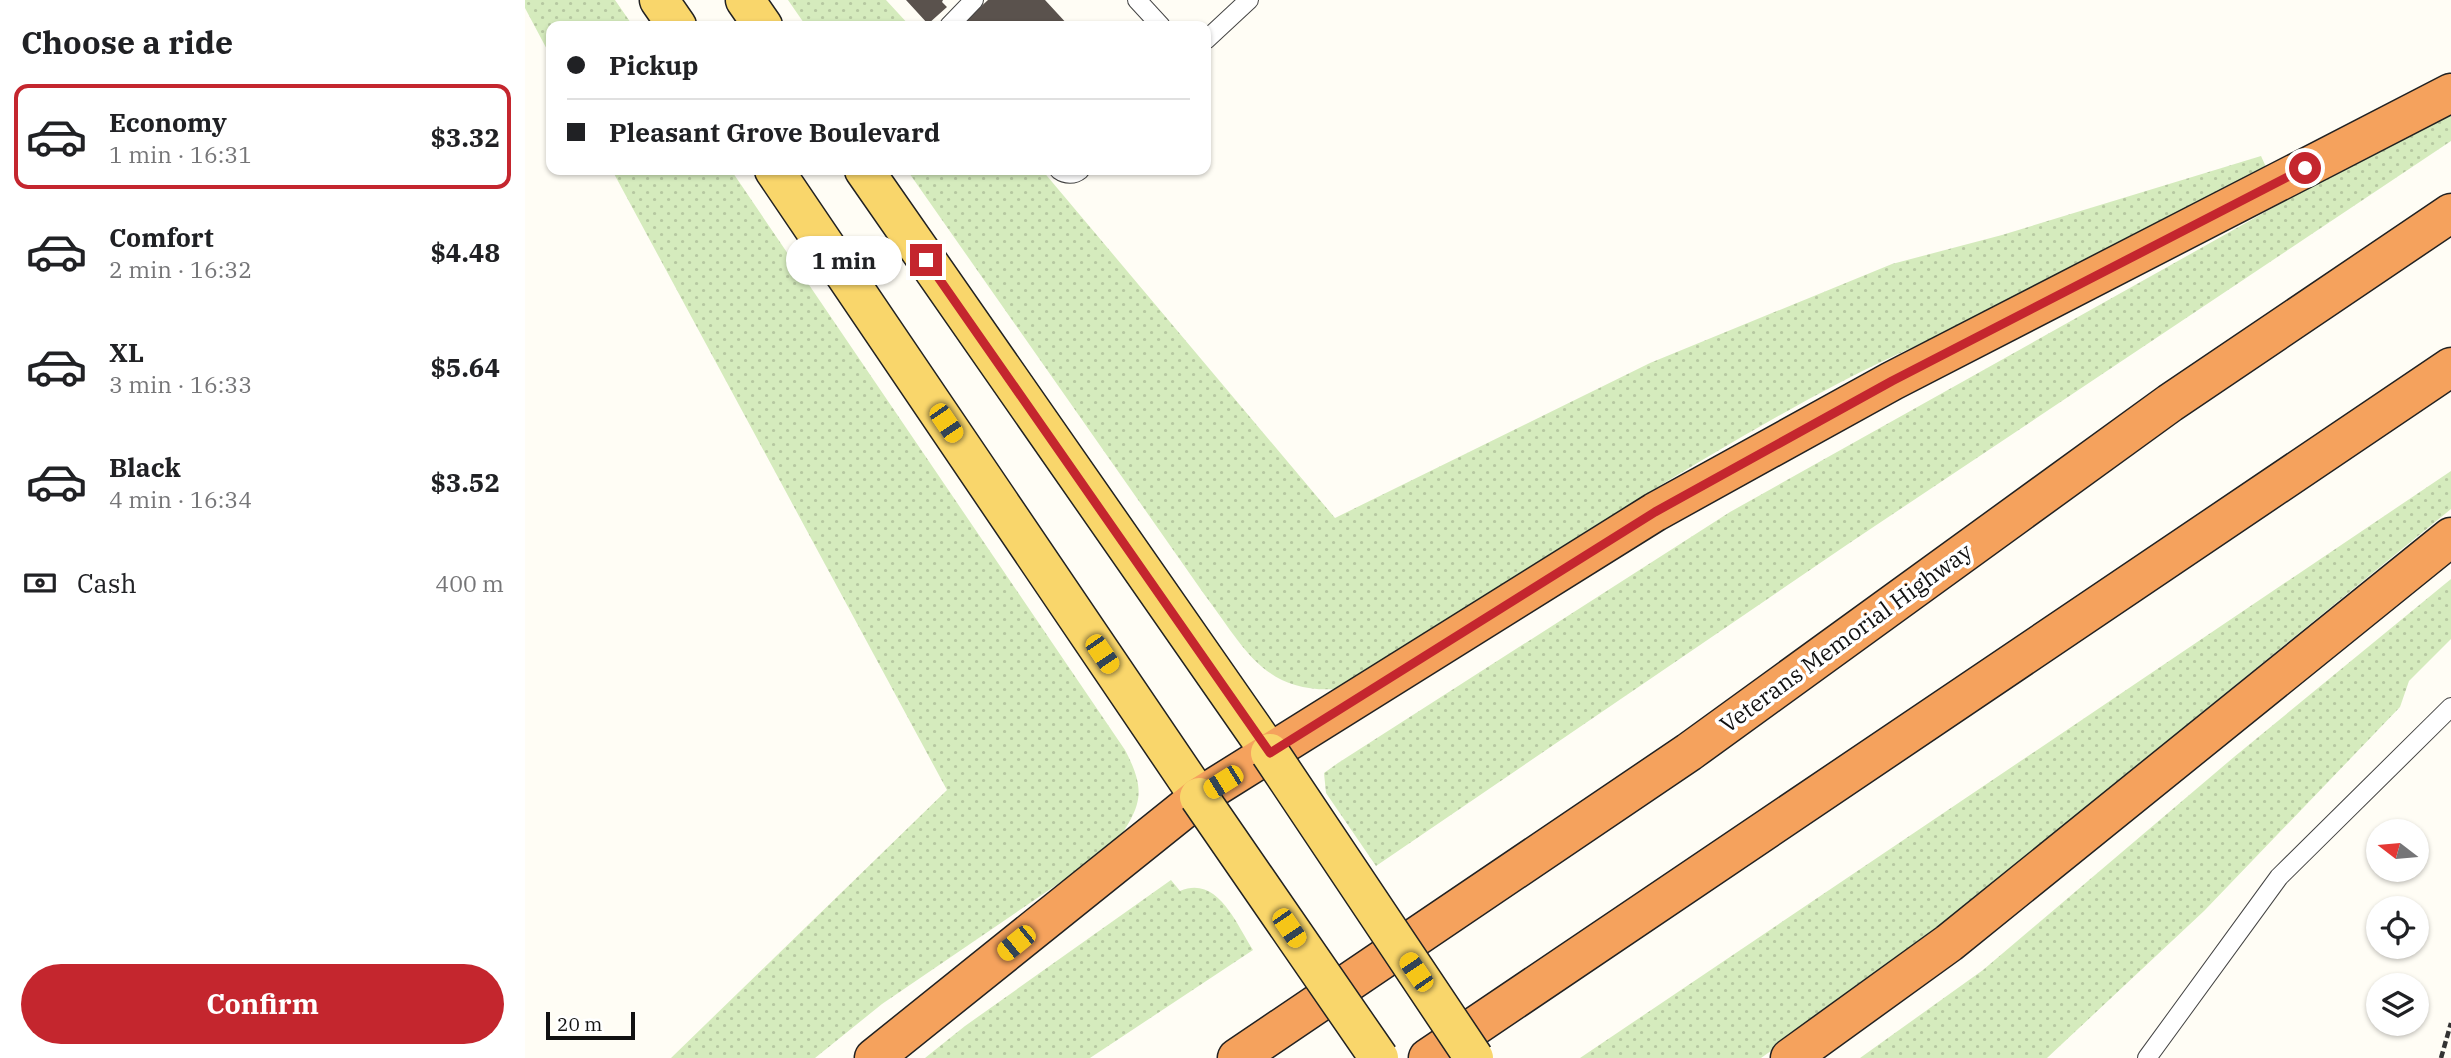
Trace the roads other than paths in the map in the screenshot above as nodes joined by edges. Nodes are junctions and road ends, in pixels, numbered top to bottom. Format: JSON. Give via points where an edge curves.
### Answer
{"nodes":[{"id":1,"x":659,"y":0,"type":"edge"},
{"id":2,"x":745,"y":0,"type":"edge"},
{"id":3,"x":974,"y":0,"type":"edge"},
{"id":4,"x":1137,"y":0,"type":"edge"},
{"id":5,"x":1248,"y":0,"type":"edge"},
{"id":6,"x":674,"y":21,"type":"edge"},
{"id":7,"x":760,"y":21,"type":"edge"},
{"id":8,"x":954,"y":21,"type":"edge"},
{"id":9,"x":1156,"y":21,"type":"edge"},
{"id":10,"x":1211,"y":35,"type":"edge"},
{"id":11,"x":2451,"y":93,"type":"edge"},
{"id":12,"x":777,"y":175,"type":"edge"},
{"id":13,"x":867,"y":175,"type":"edge"},
{"id":14,"x":2451,"y":213,"type":"edge"},
{"id":15,"x":2451,"y":367,"type":"edge"},
{"id":16,"x":2451,"y":537,"type":"edge"},
{"id":17,"x":2451,"y":707,"type":"edge"},
{"id":18,"x":1270,"y":753,"type":"junction"},
{"id":19,"x":1199,"y":797,"type":"junction"},
{"id":20,"x":873,"y":1058,"type":"edge"},
{"id":21,"x":1237,"y":1058,"type":"edge"},
{"id":22,"x":1379,"y":1058,"type":"edge"},
{"id":23,"x":1428,"y":1058,"type":"edge"},
{"id":24,"x":1474,"y":1058,"type":"edge"},
{"id":25,"x":1790,"y":1058,"type":"edge"},
{"id":26,"x":2147,"y":1058,"type":"edge"}],
"edges":[{"from":1,"to":6,"type":"main road"},
{"from":2,"to":7,"type":"main road"},
{"from":3,"to":8,"type":"lane"},
{"from":4,"to":9,"type":"lane"},
{"from":5,"to":10,"type":"lane"},
{"from":11,"to":18,"type":"highway","via":[[1892,381],[1667,505]]},
{"from":12,"to":19,"type":"main road"},
{"from":13,"to":18,"type":"main road"},
{"from":14,"to":21,"type":"highway","name":"Veterans Memorial Highway","via":[[2170,402],[1689,752]]},
{"from":15,"to":23,"type":"highway"},
{"from":16,"to":25,"type":"highway","via":[[1949,943]]},
{"from":17,"to":26,"type":"lane","via":[[2279,877]]},
{"from":18,"to":19,"type":"highway"},
{"from":18,"to":24,"type":"main road","bridge":true},
{"from":19,"to":20,"type":"highway"},
{"from":19,"to":22,"type":"main road","bridge":true}]}
